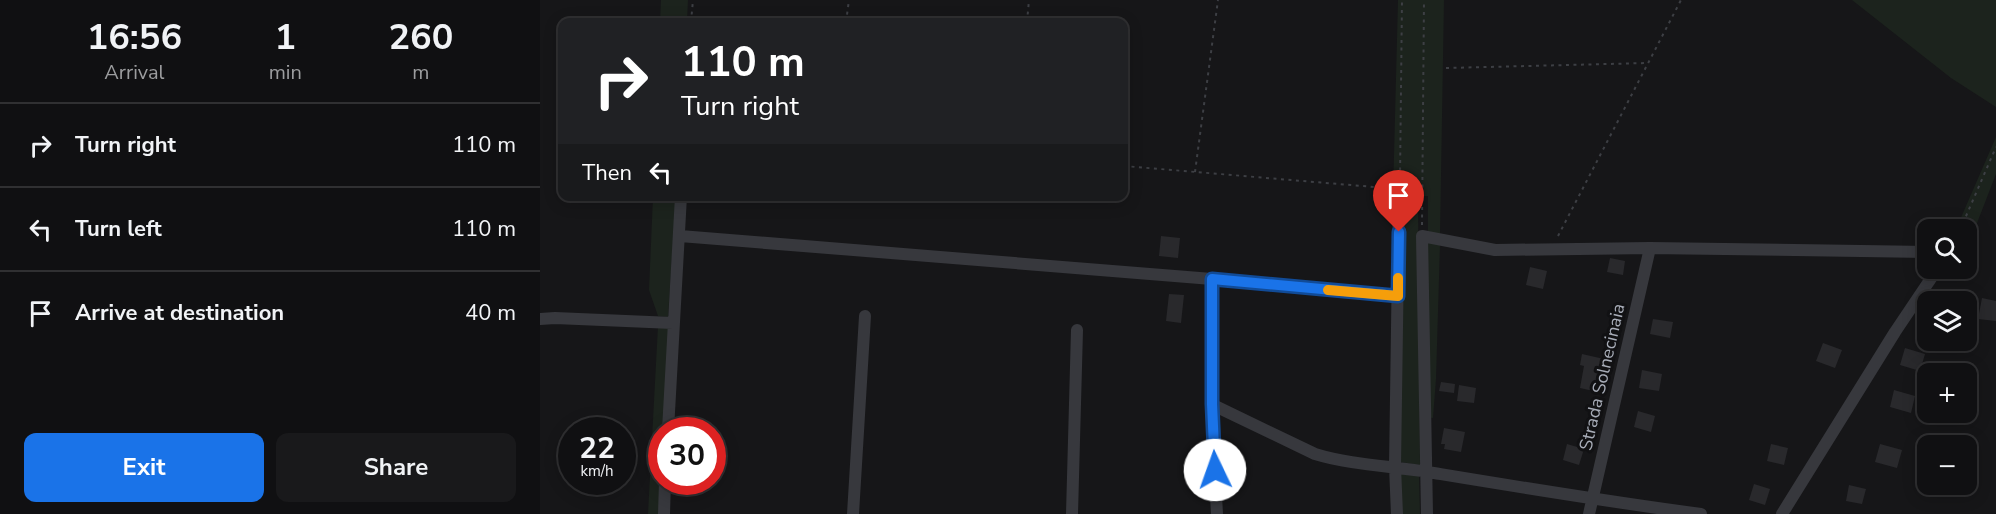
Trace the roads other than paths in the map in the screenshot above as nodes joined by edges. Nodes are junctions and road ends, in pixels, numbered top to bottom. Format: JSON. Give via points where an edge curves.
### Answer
{"nodes":[{"id":1,"x":1400,"y":189,"type":"road end"},
{"id":2,"x":681,"y":201,"type":"edge"},
{"id":3,"x":680,"y":236,"type":"junction"},
{"id":4,"x":1650,"y":248,"type":"junction"},
{"id":5,"x":1917,"y":252,"type":"edge"},
{"id":6,"x":1212,"y":279,"type":"junction"},
{"id":7,"x":1931,"y":279,"type":"edge"},
{"id":8,"x":1398,"y":296,"type":"junction"},
{"id":9,"x":865,"y":316,"type":"dead end"},
{"id":10,"x":540,"y":319,"type":"edge"},
{"id":11,"x":673,"y":323,"type":"junction"},
{"id":12,"x":1077,"y":330,"type":"dead end"},
{"id":13,"x":1212,"y":404,"type":"junction"},
{"id":14,"x":669,"y":417,"type":"edge"},
{"id":15,"x":1395,"y":467,"type":"junction"},
{"id":16,"x":1425,"y":471,"type":"junction"},
{"id":17,"x":665,"y":495,"type":"edge"},
{"id":18,"x":1593,"y":500,"type":"junction"},
{"id":19,"x":664,"y":514,"type":"edge"},
{"id":20,"x":853,"y":514,"type":"edge"},
{"id":21,"x":1072,"y":514,"type":"edge"},
{"id":22,"x":1217,"y":514,"type":"edge"},
{"id":23,"x":1397,"y":514,"type":"edge"},
{"id":24,"x":1427,"y":514,"type":"edge"},
{"id":25,"x":1589,"y":514,"type":"edge"},
{"id":26,"x":1701,"y":514,"type":"edge"},
{"id":27,"x":1782,"y":514,"type":"edge"}],
"edges":[{"from":1,"to":8,"type":"street"},
{"from":2,"to":3,"type":"street"},
{"from":3,"to":6,"type":"street"},
{"from":3,"to":11,"type":"street"},
{"from":4,"to":5,"type":"street"},
{"from":4,"to":16,"type":"street","via":[[1495,250],[1422,236]]},
{"from":4,"to":18,"type":"street","name":"Strada Solnecinaia"},
{"from":6,"to":8,"type":"street"},
{"from":6,"to":13,"type":"street"},
{"from":7,"to":27,"type":"street"},
{"from":8,"to":15,"type":"street"},
{"from":9,"to":20,"type":"street"},
{"from":10,"to":11,"type":"street"},
{"from":11,"to":14,"type":"street"},
{"from":12,"to":21,"type":"street"},
{"from":13,"to":15,"type":"street","via":[[1315,454]]},
{"from":13,"to":22,"type":"street"},
{"from":15,"to":16,"type":"street"},
{"from":15,"to":23,"type":"street"},
{"from":16,"to":18,"type":"street"},
{"from":16,"to":24,"type":"street"},
{"from":17,"to":19,"type":"street"},
{"from":18,"to":25,"type":"street","name":"Strada Solnecinaia"},
{"from":18,"to":26,"type":"street"}]}
